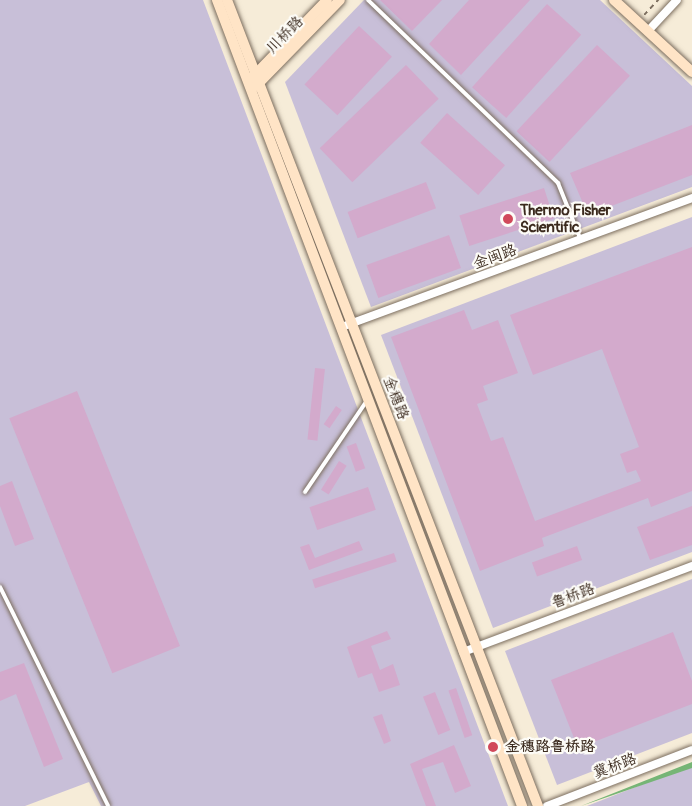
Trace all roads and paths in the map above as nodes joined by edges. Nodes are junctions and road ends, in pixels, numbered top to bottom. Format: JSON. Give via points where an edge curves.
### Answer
{"nodes":[{"id":1,"x":217,"y":0,"type":"edge"},
{"id":2,"x":226,"y":0,"type":"edge"},
{"id":3,"x":327,"y":0,"type":"edge"},
{"id":4,"x":340,"y":0,"type":"edge"},
{"id":5,"x":368,"y":0,"type":"edge"},
{"id":6,"x":614,"y":0,"type":"edge"},
{"id":7,"x":658,"y":0,"type":"edge"},
{"id":8,"x":677,"y":0,"type":"edge"},
{"id":9,"x":637,"y":22,"type":"junction"},
{"id":10,"x":648,"y":31,"type":"junction"},
{"id":11,"x":692,"y":72,"type":"edge"},
{"id":12,"x":254,"y":82,"type":"junction"},
{"id":13,"x":692,"y":198,"type":"edge"},
{"id":14,"x":580,"y":239,"type":"junction"},
{"id":15,"x":352,"y":324,"type":"junction"},
{"id":16,"x":341,"y":328,"type":"junction"},
{"id":17,"x":368,"y":399,"type":"junction"},
{"id":18,"x":305,"y":492,"type":"dead end"},
{"id":19,"x":692,"y":566,"type":"edge"},
{"id":20,"x":0,"y":587,"type":"edge"},
{"id":21,"x":476,"y":647,"type":"junction"},
{"id":22,"x":463,"y":652,"type":"junction"},
{"id":23,"x":692,"y":750,"type":"edge"},
{"id":24,"x":108,"y":806,"type":"edge"},
{"id":25,"x":522,"y":806,"type":"edge"},
{"id":26,"x":538,"y":806,"type":"edge"},
{"id":27,"x":547,"y":806,"type":"edge"}],
"edges":[{"from":1,"to":12,"type":"street","name":"金穗路"},
{"from":2,"to":12,"type":"street","name":"金穗路"},
{"from":3,"to":12,"type":"street","name":"川桥路"},
{"from":4,"to":12,"type":"street","name":"川桥路"},
{"from":5,"to":14,"type":"lane","via":[[558,183]]},
{"from":6,"to":9,"type":"street"},
{"from":7,"to":9,"type":"path"},
{"from":8,"to":10,"type":"street"},
{"from":9,"to":10,"type":"street"},
{"from":10,"to":11,"type":"street"},
{"from":12,"to":15,"type":"street","name":"金穗路"},
{"from":12,"to":16,"type":"street","name":"金穗路"},
{"from":13,"to":14,"type":"street","name":"金闽路"},
{"from":14,"to":15,"type":"street","name":"金闽路"},
{"from":15,"to":16,"type":"street","name":"金闽路"},
{"from":15,"to":21,"type":"street","name":"金穗路"},
{"from":16,"to":17,"type":"street","name":"金穗路"},
{"from":17,"to":18,"type":"lane"},
{"from":17,"to":22,"type":"street","name":"金穗路"},
{"from":19,"to":21,"type":"street","name":"鲁桥路"},
{"from":20,"to":24,"type":"lane"},
{"from":21,"to":22,"type":"street","name":"鲁桥路"},
{"from":21,"to":26,"type":"street","name":"金穗路"},
{"from":22,"to":25,"type":"street","name":"金穗路"},
{"from":23,"to":27,"type":"street","name":"冀桥路"}]}
